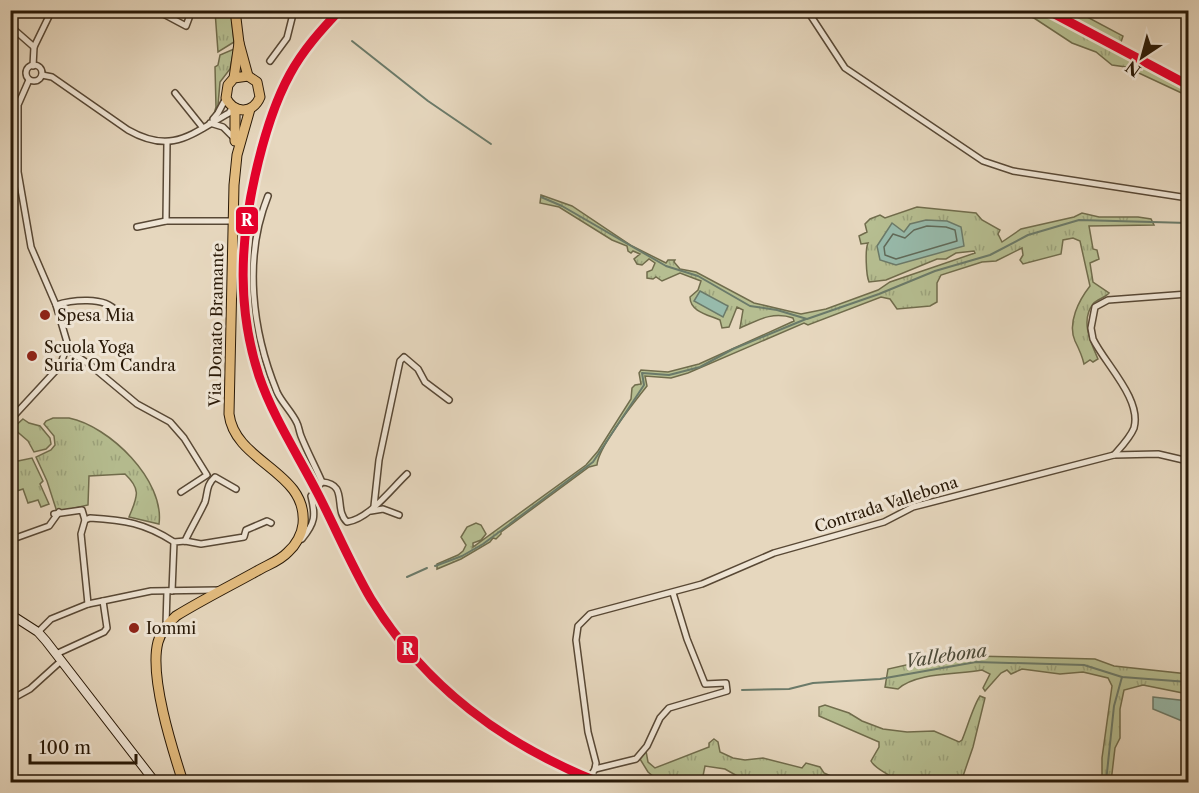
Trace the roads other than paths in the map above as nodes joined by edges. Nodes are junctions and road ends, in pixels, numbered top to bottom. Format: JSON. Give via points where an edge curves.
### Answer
{"nodes":[{"id":1,"x":52,"y":10,"type":"edge"},
{"id":2,"x":156,"y":10,"type":"edge"},
{"id":3,"x":192,"y":10,"type":"edge"},
{"id":4,"x":235,"y":10,"type":"edge"},
{"id":5,"x":294,"y":10,"type":"edge"},
{"id":6,"x":807,"y":10,"type":"edge"},
{"id":7,"x":10,"y":26,"type":"edge"},
{"id":8,"x":239,"y":43,"type":"junction"},
{"id":9,"x":34,"y":47,"type":"junction"},
{"id":10,"x":270,"y":61,"type":"dead end"},
{"id":11,"x":33,"y":66,"type":"junction"},
{"id":12,"x":42,"y":75,"type":"junction"},
{"id":13,"x":248,"y":76,"type":"junction"},
{"id":14,"x":234,"y":78,"type":"junction"},
{"id":15,"x":29,"y":80,"type":"junction"},
{"id":16,"x":175,"y":93,"type":"dead end"},
{"id":17,"x":226,"y":98,"type":"junction"},
{"id":18,"x":234,"y":108,"type":"junction"},
{"id":19,"x":250,"y":109,"type":"junction"},
{"id":20,"x":210,"y":123,"type":"junction"},
{"id":21,"x":203,"y":128,"type":"junction"},
{"id":22,"x":235,"y":140,"type":"junction"},
{"id":23,"x":167,"y":142,"type":"junction"},
{"id":24,"x":237,"y":155,"type":"junction"},
{"id":25,"x":268,"y":196,"type":"dead end"},
{"id":26,"x":1188,"y":198,"type":"edge"},
{"id":27,"x":233,"y":220,"type":"junction"},
{"id":28,"x":166,"y":221,"type":"junction"},
{"id":29,"x":136,"y":227,"type":"dead end"},
{"id":30,"x":1188,"y":294,"type":"edge"},
{"id":31,"x":56,"y":305,"type":"junction"},
{"id":32,"x":116,"y":311,"type":"dead end"},
{"id":33,"x":66,"y":350,"type":"junction"},
{"id":34,"x":449,"y":400,"type":"dead end"},
{"id":35,"x":10,"y":420,"type":"edge"},
{"id":36,"x":1114,"y":455,"type":"junction"},
{"id":37,"x":1188,"y":461,"type":"edge"},
{"id":38,"x":407,"y":474,"type":"dead end"},
{"id":39,"x":322,"y":482,"type":"junction"},
{"id":40,"x":237,"y":489,"type":"dead end"},
{"id":41,"x":181,"y":492,"type":"dead end"},
{"id":42,"x":372,"y":509,"type":"junction"},
{"id":43,"x":399,"y":515,"type":"dead end"},
{"id":44,"x":85,"y":520,"type":"junction"},
{"id":45,"x":271,"y":523,"type":"dead end"},
{"id":46,"x":10,"y":540,"type":"edge"},
{"id":47,"x":185,"y":541,"type":"junction"},
{"id":48,"x":174,"y":542,"type":"junction"},
{"id":49,"x":294,"y":546,"type":"junction"},
{"id":50,"x":223,"y":590,"type":"junction"},
{"id":51,"x":169,"y":591,"type":"junction"},
{"id":52,"x":673,"y":593,"type":"junction"},
{"id":53,"x":103,"y":601,"type":"junction"},
{"id":54,"x":88,"y":604,"type":"junction"},
{"id":55,"x":10,"y":614,"type":"edge"},
{"id":56,"x":166,"y":626,"type":"junction"},
{"id":57,"x":38,"y":632,"type":"junction"},
{"id":58,"x":59,"y":658,"type":"junction"},
{"id":59,"x":10,"y":700,"type":"edge"},
{"id":60,"x":595,"y":769,"type":"junction"},
{"id":61,"x":155,"y":783,"type":"edge"},
{"id":62,"x":183,"y":783,"type":"edge"},
{"id":63,"x":587,"y":783,"type":"edge"}],
"edges":[{"from":1,"to":9,"type":"street"},
{"from":2,"to":3,"type":"street","via":[[186,26]]},
{"from":4,"to":8,"type":"main road","name":"Via Donato Bramante"},
{"from":5,"to":10,"type":"street","via":[[287,38]]},
{"from":6,"to":26,"type":"street","via":[[845,68],[983,162],[1013,171]]},
{"from":7,"to":9,"type":"street"},
{"from":8,"to":13,"type":"main road","name":"Via Donato Bramante"},
{"from":8,"to":14,"type":"main road","name":"Via Donato Bramante"},
{"from":9,"to":11,"type":"street"},
{"from":11,"to":12,"type":"street"},
{"from":11,"to":15,"type":"street","via":[[26,71]]},
{"from":12,"to":15,"type":"street","via":[[37,81]]},
{"from":12,"to":23,"type":"street","via":[[52,77],[140,137]]},
{"from":13,"to":14,"type":"main road"},
{"from":13,"to":19,"type":"main road","name":"Via Donato Bramante","via":[[261,91],[258,102]]},
{"from":14,"to":17,"type":"main road","name":"Via Donato Bramante","via":[[228,84]]},
{"from":15,"to":31,"type":"street","via":[[18,105],[18,172],[31,247]]},
{"from":16,"to":21,"type":"street"},
{"from":17,"to":18,"type":"main road"},
{"from":17,"to":20,"type":"street"},
{"from":18,"to":19,"type":"main road"},
{"from":18,"to":20,"type":"street"},
{"from":18,"to":22,"type":"main road","name":"Via Donato Bramante"},
{"from":19,"to":24,"type":"main road","name":"Via Donato Bramante"},
{"from":20,"to":21,"type":"street"},
{"from":20,"to":22,"type":"street","via":[[223,127]]},
{"from":21,"to":23,"type":"street","via":[[185,139]]},
{"from":22,"to":24,"type":"main road","name":"Via Donato Bramante"},
{"from":23,"to":28,"type":"street"},
{"from":24,"to":27,"type":"main road","name":"Via Donato Bramante"},
{"from":25,"to":39,"type":"street","via":[[260,217],[254,273],[254,305],[261,345],[278,395],[298,424]]},
{"from":27,"to":28,"type":"street"},
{"from":27,"to":49,"type":"main road","name":"Via Donato Bramante","via":[[230,423],[241,443],[290,484],[297,495],[303,520]]},
{"from":28,"to":29,"type":"street"},
{"from":30,"to":36,"type":"street","via":[[1108,300],[1095,307],[1093,339],[1132,400],[1136,415],[1133,429]]},
{"from":31,"to":32,"type":"street","via":[[80,300],[106,304]]},
{"from":31,"to":33,"type":"street"},
{"from":33,"to":35,"type":"street","via":[[60,366]]},
{"from":33,"to":41,"type":"street","via":[[137,404],[170,422],[184,438],[207,476]]},
{"from":34,"to":42,"type":"street","via":[[425,382],[418,369],[404,357],[400,361]]},
{"from":36,"to":37,"type":"street","name":"Contrada Vallebona","via":[[1158,454]]},
{"from":36,"to":52,"type":"street","name":"Contrada Vallebona","via":[[913,507],[884,522],[774,553]]},
{"from":38,"to":42,"type":"street"},
{"from":39,"to":42,"type":"street","via":[[335,486],[339,492],[342,517],[347,522]]},
{"from":39,"to":49,"type":"street","via":[[311,496],[316,515]]},
{"from":40,"to":47,"type":"street","via":[[215,477],[210,481],[206,501]]},
{"from":42,"to":43,"type":"street"},
{"from":44,"to":46,"type":"street","via":[[82,510],[57,513],[49,526]]},
{"from":44,"to":48,"type":"street","via":[[124,520],[157,531]]},
{"from":44,"to":54,"type":"street","via":[[81,534]]},
{"from":45,"to":47,"type":"street","via":[[267,521],[246,530],[244,537],[201,544]]},
{"from":47,"to":48,"type":"street"},
{"from":48,"to":51,"type":"street"},
{"from":49,"to":50,"type":"main road","via":[[287,554]]},
{"from":50,"to":51,"type":"street"},
{"from":50,"to":56,"type":"main road"},
{"from":51,"to":53,"type":"street"},
{"from":51,"to":56,"type":"street"},
{"from":52,"to":60,"type":"street","name":"Contrada Vallebona","via":[[590,614],[578,626],[576,640]]},
{"from":52,"to":60,"type":"street","via":[[705,684],[726,683],[727,691],[669,708],[636,759]]},
{"from":53,"to":54,"type":"street"},
{"from":53,"to":58,"type":"street","via":[[107,628],[104,632]]},
{"from":54,"to":57,"type":"street","via":[[51,619]]},
{"from":55,"to":57,"type":"main road"},
{"from":56,"to":62,"type":"main road","via":[[158,640],[155,665]]},
{"from":57,"to":58,"type":"main road"},
{"from":58,"to":59,"type":"street","via":[[30,689]]},
{"from":58,"to":61,"type":"main road"},
{"from":60,"to":63,"type":"street"}]}
